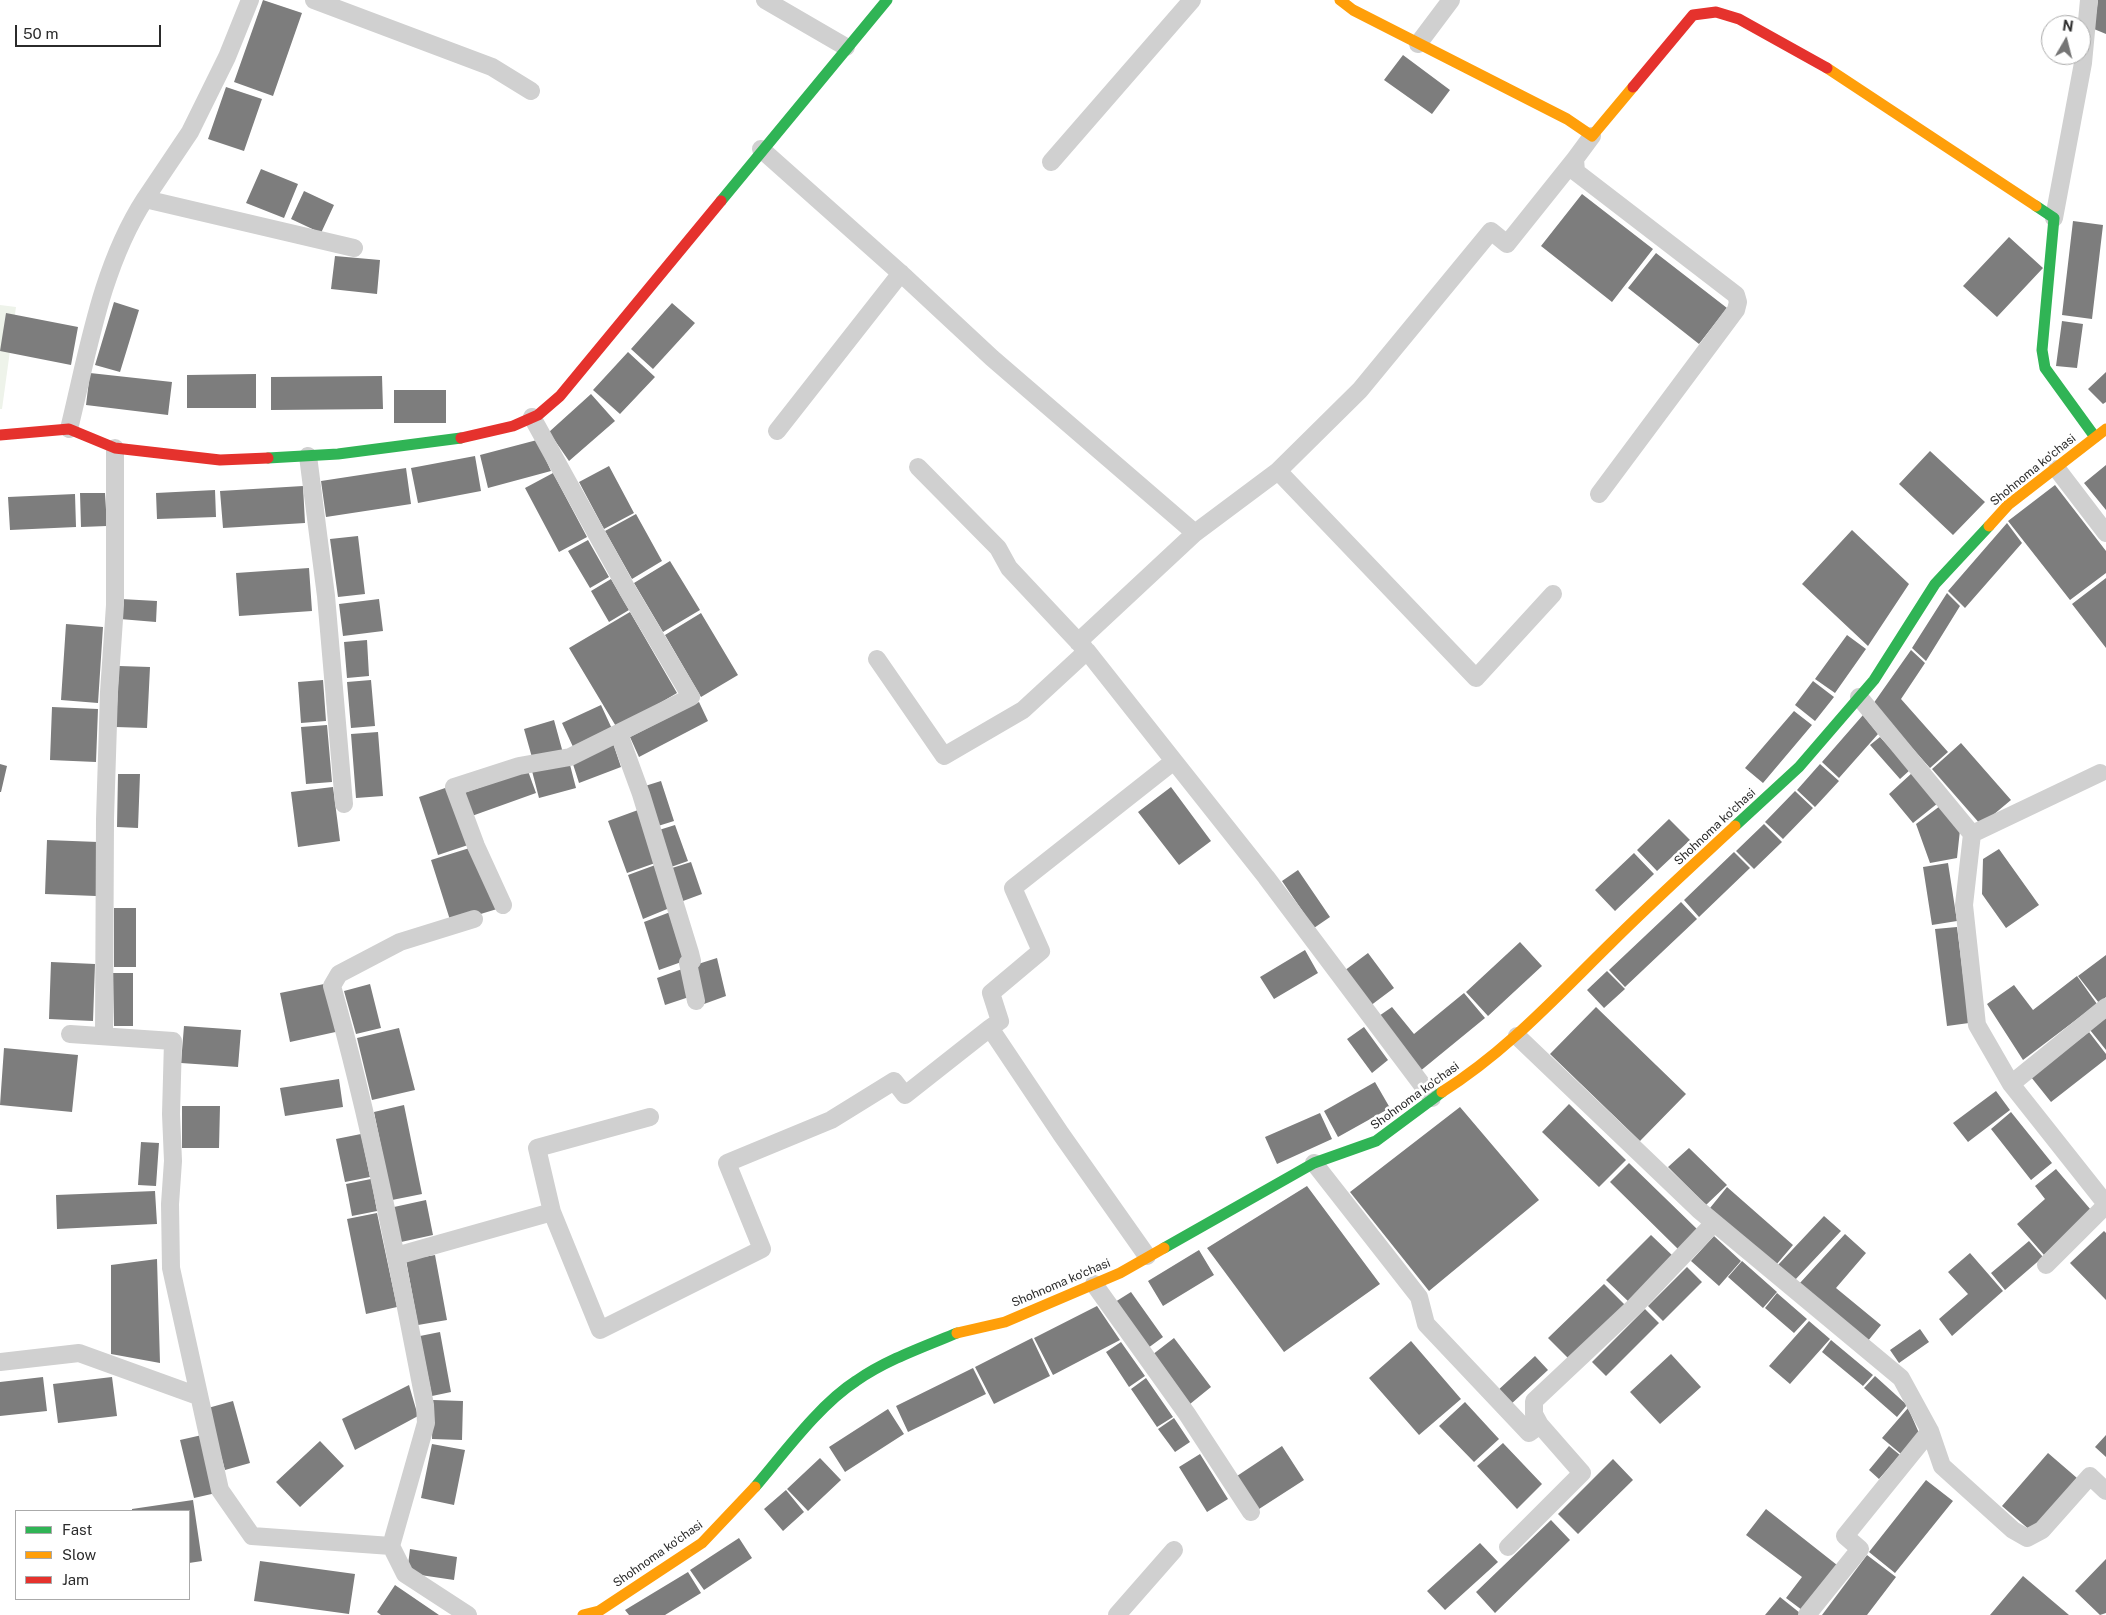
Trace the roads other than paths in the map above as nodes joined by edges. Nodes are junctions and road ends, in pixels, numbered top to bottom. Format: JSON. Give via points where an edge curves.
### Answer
{"nodes":[{"id":1,"x":250,"y":0,"type":"edge"},
{"id":2,"x":314,"y":0,"type":"edge"},
{"id":3,"x":765,"y":0,"type":"edge"},
{"id":4,"x":887,"y":0,"type":"edge"},
{"id":5,"x":1192,"y":0,"type":"edge"},
{"id":6,"x":1340,"y":0,"type":"edge"},
{"id":7,"x":1451,"y":0,"type":"edge"},
{"id":8,"x":2089,"y":0,"type":"edge"},
{"id":9,"x":1418,"y":44,"type":"junction"},
{"id":10,"x":846,"y":47,"type":"junction"},
{"id":11,"x":531,"y":91,"type":"dead end"},
{"id":12,"x":1592,"y":136,"type":"junction"},
{"id":13,"x":761,"y":149,"type":"junction"},
{"id":14,"x":1575,"y":159,"type":"junction"},
{"id":15,"x":1051,"y":162,"type":"dead end"},
{"id":16,"x":145,"y":199,"type":"junction"},
{"id":17,"x":2054,"y":218,"type":"junction"},
{"id":18,"x":354,"y":248,"type":"dead end"},
{"id":19,"x":901,"y":273,"type":"junction"},
{"id":20,"x":532,"y":418,"type":"junction"},
{"id":21,"x":69,"y":429,"type":"junction"},
{"id":22,"x":2106,"y":429,"type":"edge"},
{"id":23,"x":777,"y":431,"type":"dead end"},
{"id":24,"x":0,"y":435,"type":"edge"},
{"id":25,"x":2095,"y":438,"type":"junction"},
{"id":26,"x":115,"y":448,"type":"junction"},
{"id":27,"x":308,"y":456,"type":"junction"},
{"id":28,"x":918,"y":467,"type":"dead end"},
{"id":29,"x":2057,"y":469,"type":"junction"},
{"id":30,"x":1278,"y":471,"type":"junction"},
{"id":31,"x":1599,"y":494,"type":"dead end"},
{"id":32,"x":1194,"y":533,"type":"junction"},
{"id":33,"x":2106,"y":533,"type":"edge"},
{"id":34,"x":1553,"y":594,"type":"dead end"},
{"id":35,"x":1083,"y":647,"type":"junction"},
{"id":36,"x":877,"y":659,"type":"dead end"},
{"id":37,"x":1859,"y":697,"type":"junction"},
{"id":38,"x":619,"y":734,"type":"junction"},
{"id":39,"x":1174,"y":761,"type":"junction"},
{"id":40,"x":2100,"y":773,"type":"dead end"},
{"id":41,"x":344,"y":804,"type":"dead end"},
{"id":42,"x":1972,"y":834,"type":"junction"},
{"id":43,"x":503,"y":905,"type":"dead end"},
{"id":44,"x":474,"y":919,"type":"dead end"},
{"id":45,"x":696,"y":1001,"type":"dead end"},
{"id":46,"x":2106,"y":1007,"type":"edge"},
{"id":47,"x":990,"y":1028,"type":"junction"},
{"id":48,"x":70,"y":1034,"type":"dead end"},
{"id":49,"x":104,"y":1036,"type":"junction"},
{"id":50,"x":1517,"y":1036,"type":"junction"},
{"id":51,"x":2011,"y":1084,"type":"junction"},
{"id":52,"x":1432,"y":1098,"type":"junction"},
{"id":53,"x":650,"y":1117,"type":"dead end"},
{"id":54,"x":1314,"y":1163,"type":"junction"},
{"id":55,"x":2106,"y":1204,"type":"edge"},
{"id":56,"x":552,"y":1212,"type":"junction"},
{"id":57,"x":1714,"y":1223,"type":"junction"},
{"id":58,"x":396,"y":1256,"type":"junction"},
{"id":59,"x":1147,"y":1256,"type":"junction"},
{"id":60,"x":2046,"y":1265,"type":"dead end"},
{"id":61,"x":1094,"y":1284,"type":"junction"},
{"id":62,"x":0,"y":1362,"type":"edge"},
{"id":63,"x":198,"y":1396,"type":"junction"},
{"id":64,"x":1540,"y":1425,"type":"junction"},
{"id":65,"x":1930,"y":1431,"type":"junction"},
{"id":66,"x":2106,"y":1491,"type":"edge"},
{"id":67,"x":1251,"y":1512,"type":"dead end"},
{"id":68,"x":391,"y":1546,"type":"junction"},
{"id":69,"x":1508,"y":1547,"type":"dead end"},
{"id":70,"x":1174,"y":1550,"type":"dead end"},
{"id":71,"x":594,"y":1614,"type":"edge"},
{"id":72,"x":468,"y":1615,"type":"edge"},
{"id":73,"x":1117,"y":1615,"type":"edge"},
{"id":74,"x":1807,"y":1615,"type":"edge"}],
"edges":[{"from":1,"to":16,"type":"street","via":[[227,57],[190,132]]},
{"from":2,"to":11,"type":"street","via":[[492,67]]},
{"from":3,"to":10,"type":"street"},
{"from":4,"to":10,"type":"street"},
{"from":5,"to":15,"type":"street"},
{"from":6,"to":9,"type":"street"},
{"from":7,"to":9,"type":"street"},
{"from":8,"to":17,"type":"street","via":[[2084,63]]},
{"from":9,"to":12,"type":"street"},
{"from":10,"to":13,"type":"street"},
{"from":12,"to":14,"type":"street"},
{"from":12,"to":17,"type":"street","via":[[1693,16],[1716,12],[1739,19],[1818,62]]},
{"from":13,"to":19,"type":"street"},
{"from":13,"to":20,"type":"street","via":[[560,396]]},
{"from":14,"to":30,"type":"street","via":[[1507,244],[1491,231],[1360,390]]},
{"from":14,"to":31,"type":"street","via":[[1576,172],[1736,295],[1738,302],[1736,310]]},
{"from":16,"to":18,"type":"street"},
{"from":16,"to":21,"type":"street","via":[[129,223],[108,277]]},
{"from":17,"to":25,"type":"street","via":[[2042,350],[2045,368]]},
{"from":19,"to":23,"type":"street"},
{"from":19,"to":32,"type":"street","via":[[992,358]]},
{"from":20,"to":27,"type":"street","via":[[513,426],[450,440]]},
{"from":20,"to":38,"type":"street","via":[[691,697]]},
{"from":21,"to":24,"type":"street"},
{"from":21,"to":26,"type":"street"},
{"from":22,"to":25,"type":"street","name":"Shohnoma ko'chasi"},
{"from":25,"to":29,"type":"street","name":"Shohnoma ko'chasi"},
{"from":26,"to":27,"type":"street","via":[[220,460]]},
{"from":26,"to":49,"type":"street","via":[[115,605],[105,819]]},
{"from":27,"to":41,"type":"street","via":[[326,596]]},
{"from":28,"to":35,"type":"street","via":[[998,548],[1009,568]]},
{"from":29,"to":33,"type":"street"},
{"from":29,"to":37,"type":"street","name":"Shohnoma ko'chasi","via":[[2008,505],[1935,584],[1874,680]]},
{"from":30,"to":32,"type":"street"},
{"from":30,"to":34,"type":"street","via":[[1476,678]]},
{"from":32,"to":35,"type":"street"},
{"from":35,"to":36,"type":"street","via":[[1023,710],[944,756]]},
{"from":35,"to":39,"type":"street"},
{"from":37,"to":42,"type":"street"},
{"from":37,"to":50,"type":"street","name":"Shohnoma ko'chasi","via":[[1799,767],[1625,929]]},
{"from":38,"to":43,"type":"street","via":[[570,757],[519,766],[454,787]]},
{"from":38,"to":45,"type":"street","via":[[641,794],[692,961],[688,963]]},
{"from":39,"to":47,"type":"street","via":[[1013,888],[1041,951],[991,992],[1000,1021]]},
{"from":39,"to":52,"type":"street","via":[[1266,877]]},
{"from":40,"to":42,"type":"street"},
{"from":42,"to":51,"type":"street","via":[[1964,905],[1977,1025]]},
{"from":44,"to":58,"type":"street","via":[[400,942],[339,974],[332,986],[363,1101]]},
{"from":46,"to":51,"type":"street"},
{"from":47,"to":56,"type":"street","via":[[905,1095],[894,1081],[831,1120],[727,1163],[762,1249],[600,1330]]},
{"from":47,"to":59,"type":"street"},
{"from":48,"to":49,"type":"street"},
{"from":49,"to":63,"type":"street","via":[[173,1041],[172,1268]]},
{"from":50,"to":52,"type":"street","name":"Shohnoma ko'chasi","via":[[1461,1080]]},
{"from":50,"to":57,"type":"street"},
{"from":51,"to":55,"type":"street"},
{"from":52,"to":54,"type":"street","name":"Shohnoma ko'chasi","via":[[1376,1141]]},
{"from":53,"to":56,"type":"street","via":[[538,1148]]},
{"from":54,"to":59,"type":"street","name":"Shohnoma ko'chasi"},
{"from":54,"to":64,"type":"street","via":[[1419,1298],[1426,1324],[1529,1433]]},
{"from":55,"to":60,"type":"street"},
{"from":56,"to":58,"type":"street"},
{"from":57,"to":64,"type":"street","via":[[1642,1299],[1534,1401],[1534,1414]]},
{"from":57,"to":65,"type":"street","via":[[1902,1378]]},
{"from":58,"to":68,"type":"street","via":[[426,1423]]},
{"from":59,"to":61,"type":"street","name":"Shohnoma ko'chasi"},
{"from":61,"to":67,"type":"street","via":[[1187,1414]]},
{"from":61,"to":71,"type":"street","name":"Shohnoma ko'chasi","via":[[1005,1322],[960,1332],[914,1350],[855,1381],[812,1420],[737,1508],[702,1542]]},
{"from":62,"to":63,"type":"street","via":[[79,1353]]},
{"from":63,"to":68,"type":"street","via":[[220,1490],[252,1536]]},
{"from":64,"to":69,"type":"street","via":[[1582,1473]]},
{"from":65,"to":66,"type":"street","via":[[1942,1466],[2013,1530],[2027,1538],[2042,1530],[2090,1476]]},
{"from":65,"to":74,"type":"street","via":[[1845,1536],[1860,1549]]},
{"from":68,"to":72,"type":"street","via":[[405,1574]]},
{"from":70,"to":73,"type":"street"}]}
